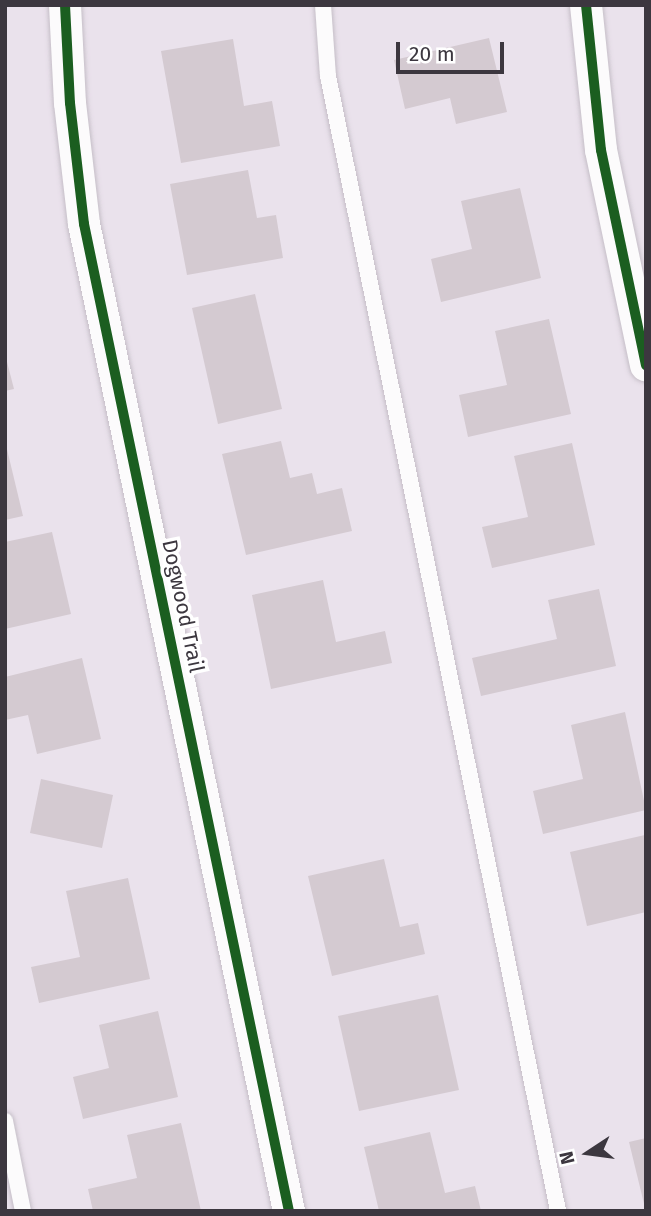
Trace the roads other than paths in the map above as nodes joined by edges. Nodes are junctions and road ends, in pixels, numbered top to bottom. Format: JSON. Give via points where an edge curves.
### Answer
{"nodes":[{"id":1,"x":65,"y":5,"type":"edge"},
{"id":2,"x":323,"y":5,"type":"edge"},
{"id":3,"x":586,"y":5,"type":"edge"},
{"id":4,"x":646,"y":365,"type":"edge"},
{"id":5,"x":5,"y":1121,"type":"edge"},
{"id":6,"x":23,"y":1211,"type":"edge"},
{"id":7,"x":289,"y":1211,"type":"edge"},
{"id":8,"x":558,"y":1211,"type":"edge"}],
"edges":[{"from":1,"to":7,"type":"street","name":"Dogwood Trail","via":[[84,224]]},
{"from":2,"to":8,"type":"lane","via":[[328,76]]},
{"from":3,"to":4,"type":"street","via":[[601,150]]},
{"from":5,"to":6,"type":"lane"}]}
